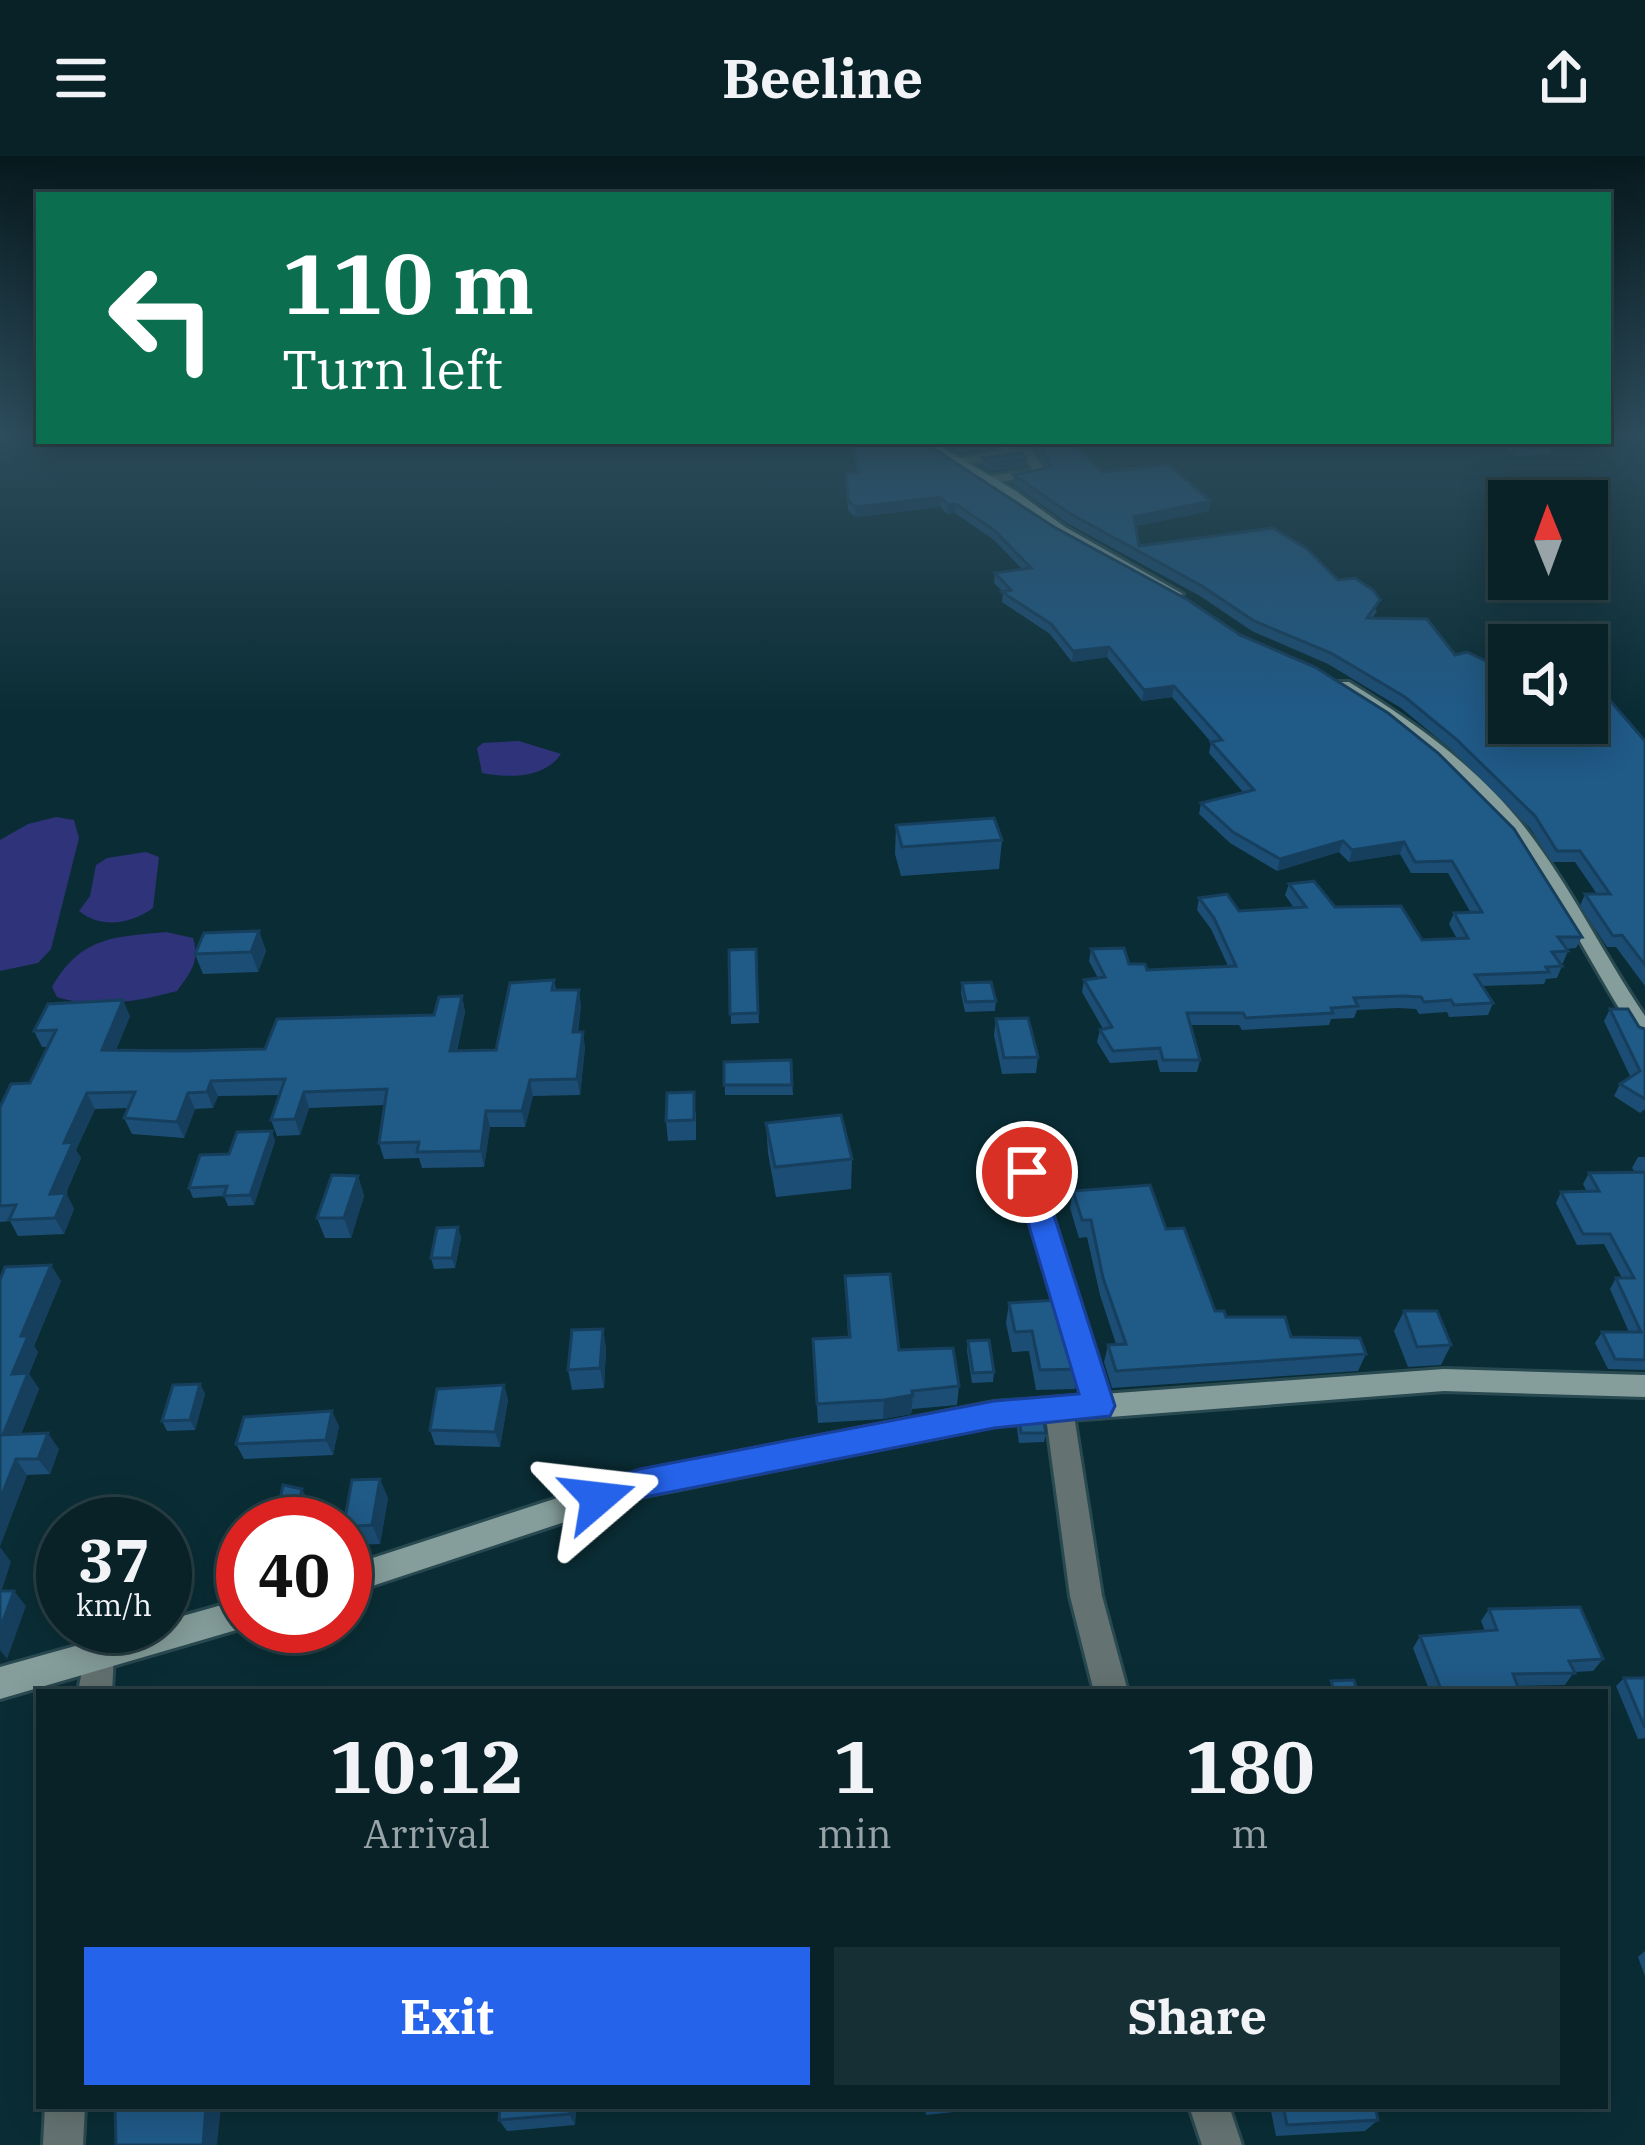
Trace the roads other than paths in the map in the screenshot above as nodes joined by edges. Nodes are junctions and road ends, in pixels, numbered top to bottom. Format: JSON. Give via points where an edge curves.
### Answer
{"nodes":[{"id":1,"x":1056,"y":527,"type":"edge"},
{"id":2,"x":1192,"y":603,"type":"edge"},
{"id":3,"x":1319,"y":671,"type":"edge"},
{"id":4,"x":1645,"y":1033,"type":"edge"},
{"id":5,"x":1027,"y":1172,"type":"dead end"},
{"id":6,"x":1645,"y":1386,"type":"edge"},
{"id":7,"x":1099,"y":1406,"type":"junction"},
{"id":8,"x":1059,"y":1409,"type":"junction"},
{"id":9,"x":372,"y":1572,"type":"edge"},
{"id":10,"x":216,"y":1622,"type":"edge"},
{"id":11,"x":98,"y":1655,"type":"junction"},
{"id":12,"x":0,"y":1683,"type":"edge"},
{"id":13,"x":95,"y":1689,"type":"edge"},
{"id":14,"x":1110,"y":1689,"type":"edge"},
{"id":15,"x":65,"y":2109,"type":"edge"},
{"id":16,"x":1210,"y":2109,"type":"edge"},
{"id":17,"x":63,"y":2145,"type":"edge"},
{"id":18,"x":1222,"y":2145,"type":"edge"}],
"edges":[{"from":1,"to":2,"type":"main road"},
{"from":3,"to":4,"type":"main road","via":[[1393,716],[1486,794]]},
{"from":5,"to":7,"type":"street"},
{"from":6,"to":7,"type":"main road","via":[[1444,1380]]},
{"from":7,"to":8,"type":"main road"},
{"from":8,"to":9,"type":"main road","via":[[994,1414],[640,1484]]},
{"from":8,"to":14,"type":"street","via":[[1087,1596]]},
{"from":10,"to":11,"type":"main road"},
{"from":11,"to":12,"type":"main road"},
{"from":11,"to":13,"type":"street"},
{"from":15,"to":17,"type":"street"},
{"from":16,"to":18,"type":"street"}]}
